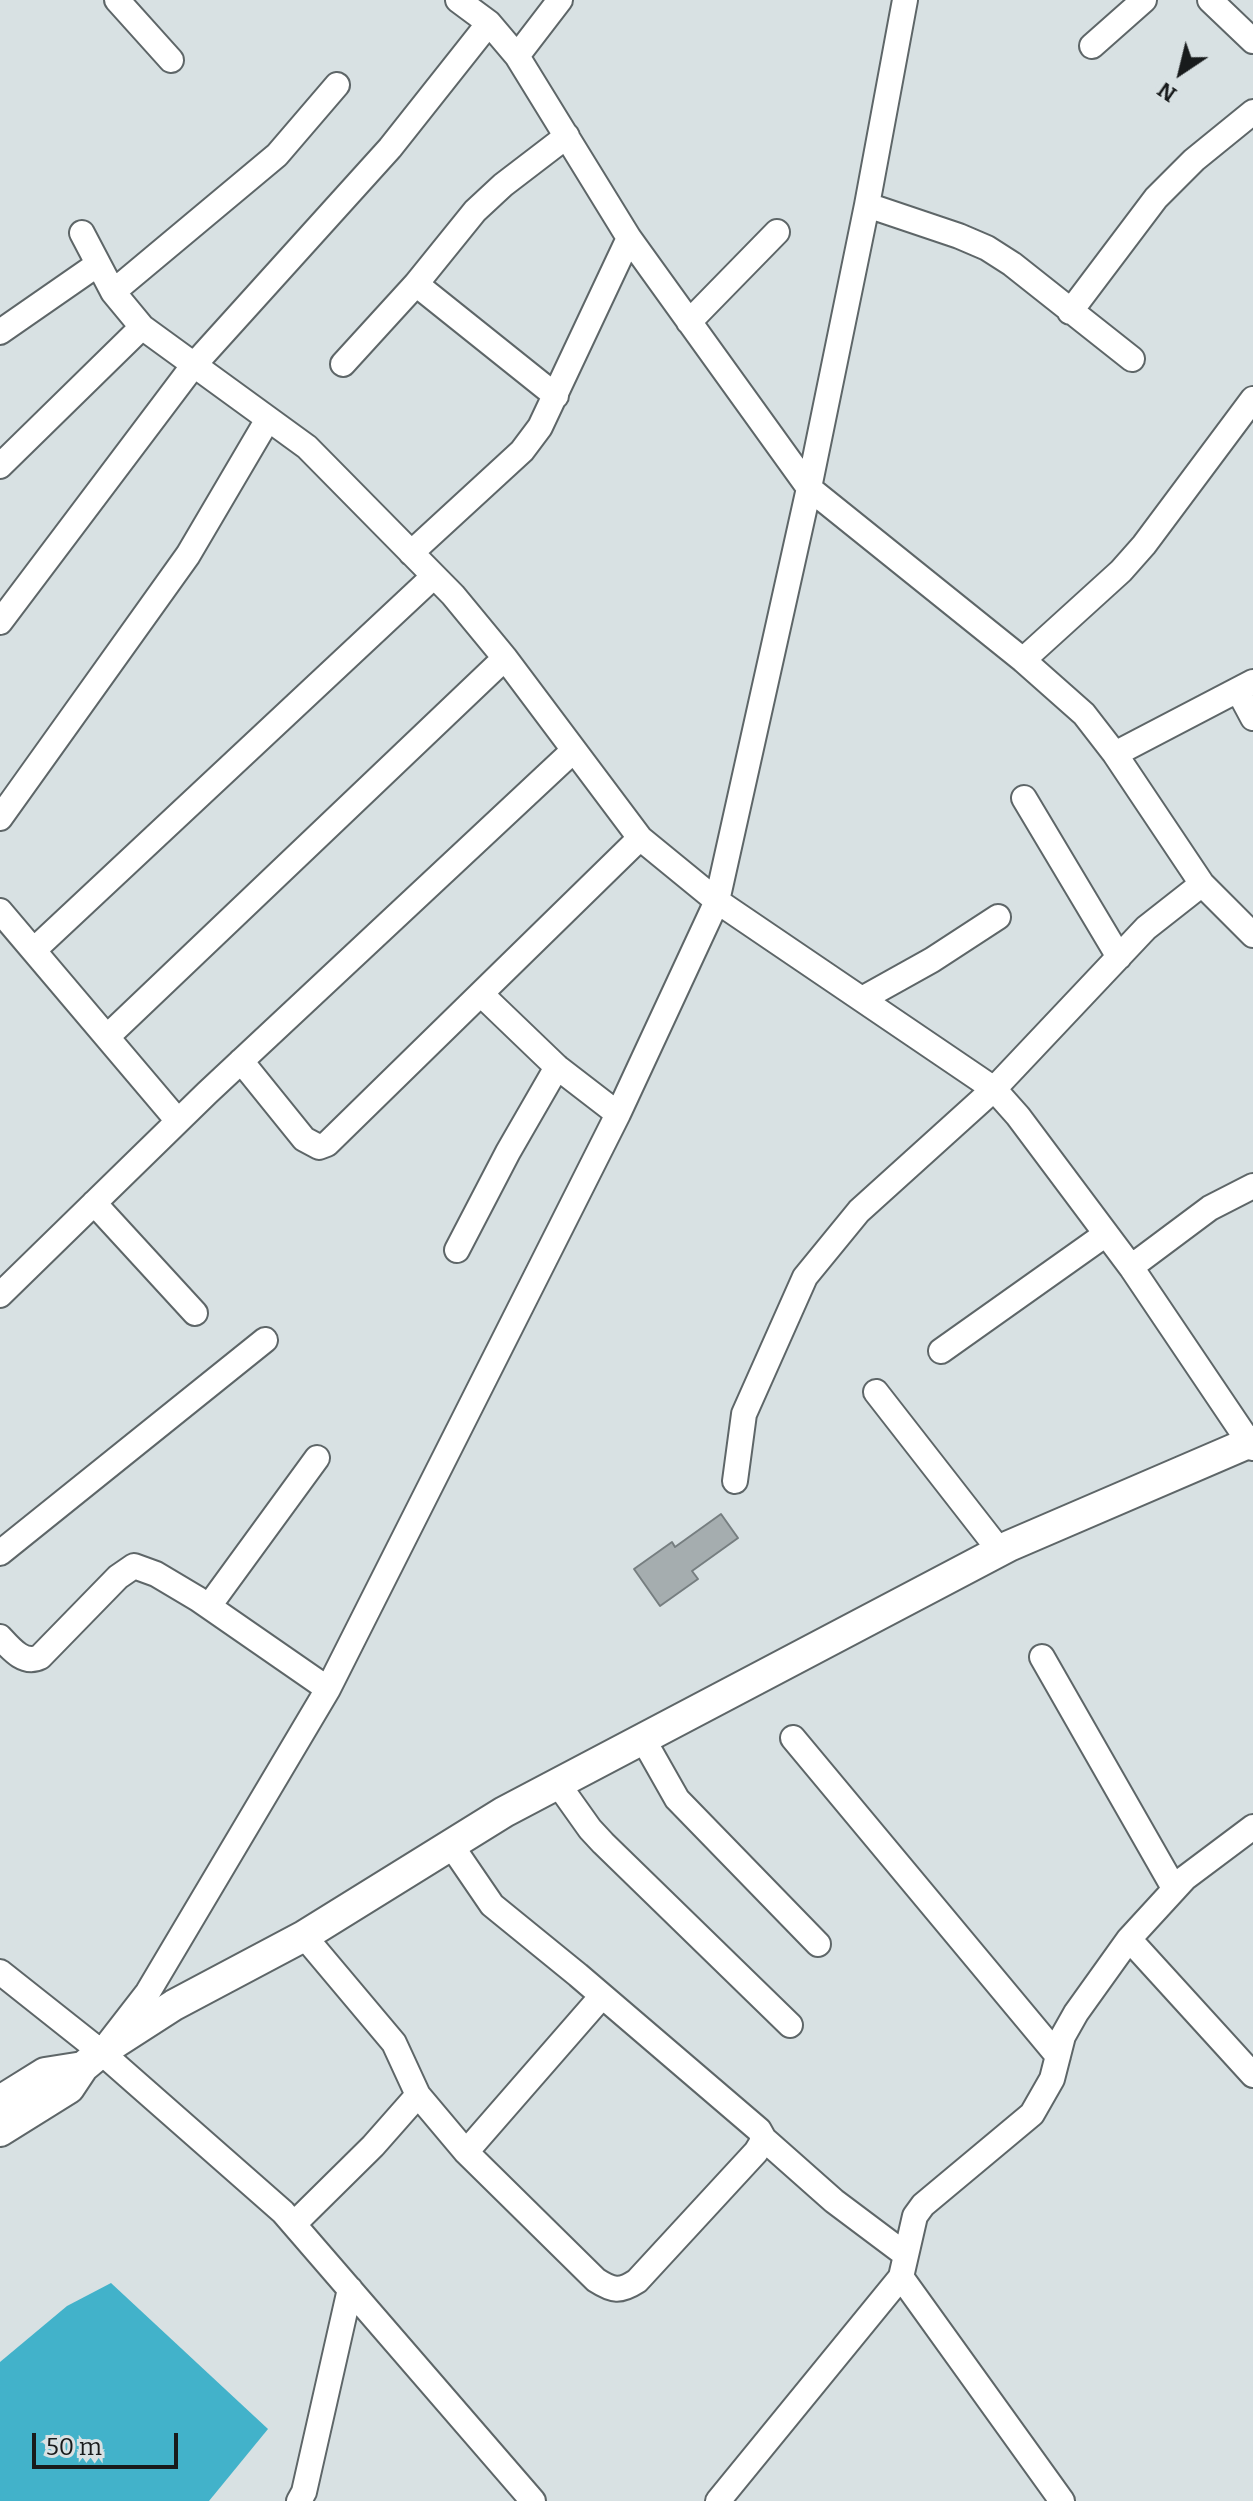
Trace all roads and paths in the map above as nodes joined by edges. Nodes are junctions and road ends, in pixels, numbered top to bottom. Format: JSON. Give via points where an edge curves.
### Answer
{"nodes":[{"id":1,"x":117,"y":0,"type":"edge"},
{"id":2,"x":458,"y":0,"type":"edge"},
{"id":3,"x":560,"y":0,"type":"edge"},
{"id":4,"x":905,"y":0,"type":"edge"},
{"id":5,"x":1144,"y":0,"type":"edge"},
{"id":6,"x":1210,"y":0,"type":"edge"},
{"id":7,"x":489,"y":23,"type":"junction"},
{"id":8,"x":1253,"y":41,"type":"edge"},
{"id":9,"x":1092,"y":46,"type":"dead end"},
{"id":10,"x":517,"y":56,"type":"junction"},
{"id":11,"x":171,"y":60,"type":"dead end"},
{"id":12,"x":337,"y":85,"type":"dead end"},
{"id":13,"x":1253,"y":112,"type":"edge"},
{"id":14,"x":567,"y":136,"type":"junction"},
{"id":15,"x":867,"y":205,"type":"junction"},
{"id":16,"x":777,"y":232,"type":"dead end"},
{"id":17,"x":82,"y":233,"type":"dead end"},
{"id":18,"x":629,"y":238,"type":"junction"},
{"id":19,"x":98,"y":264,"type":"junction"},
{"id":20,"x":416,"y":284,"type":"junction"},
{"id":21,"x":113,"y":292,"type":"junction"},
{"id":22,"x":1070,"y":312,"type":"junction"},
{"id":23,"x":689,"y":322,"type":"junction"},
{"id":24,"x":142,"y":327,"type":"junction"},
{"id":25,"x":0,"y":332,"type":"edge"},
{"id":26,"x":1132,"y":359,"type":"dead end"},
{"id":27,"x":343,"y":364,"type":"dead end"},
{"id":28,"x":193,"y":366,"type":"junction"},
{"id":29,"x":556,"y":396,"type":"junction"},
{"id":30,"x":1253,"y":399,"type":"edge"},
{"id":31,"x":268,"y":419,"type":"junction"},
{"id":32,"x":0,"y":466,"type":"edge"},
{"id":33,"x":809,"y":488,"type":"junction"},
{"id":34,"x":411,"y":553,"type":"junction"},
{"id":35,"x":434,"y":576,"type":"junction"},
{"id":36,"x":0,"y":622,"type":"edge"},
{"id":37,"x":505,"y":658,"type":"junction"},
{"id":38,"x":1023,"y":660,"type":"junction"},
{"id":39,"x":1246,"y":686,"type":"edge"},
{"id":40,"x":1253,"y":718,"type":"edge"},
{"id":41,"x":573,"y":751,"type":"junction"},
{"id":42,"x":1115,"y":754,"type":"junction"},
{"id":43,"x":1024,"y":798,"type":"dead end"},
{"id":44,"x":0,"y":818,"type":"edge"},
{"id":45,"x":640,"y":838,"type":"junction"},
{"id":46,"x":1202,"y":884,"type":"junction"},
{"id":47,"x":717,"y":901,"type":"junction"},
{"id":48,"x":0,"y":911,"type":"edge"},
{"id":49,"x":998,"y":917,"type":"dead end"},
{"id":50,"x":1253,"y":935,"type":"edge"},
{"id":51,"x":34,"y":950,"type":"junction"},
{"id":52,"x":1119,"y":957,"type":"junction"},
{"id":53,"x":482,"y":995,"type":"junction"},
{"id":54,"x":862,"y":999,"type":"junction"},
{"id":55,"x":108,"y":1036,"type":"junction"},
{"id":56,"x":241,"y":1061,"type":"junction"},
{"id":57,"x":557,"y":1067,"type":"junction"},
{"id":58,"x":994,"y":1089,"type":"junction"},
{"id":59,"x":618,"y":1114,"type":"junction"},
{"id":60,"x":178,"y":1121,"type":"junction"},
{"id":61,"x":1253,"y":1186,"type":"edge"},
{"id":62,"x":94,"y":1203,"type":"junction"},
{"id":63,"x":1106,"y":1234,"type":"junction"},
{"id":64,"x":457,"y":1250,"type":"dead end"},
{"id":65,"x":1131,"y":1267,"type":"junction"},
{"id":66,"x":0,"y":1295,"type":"edge"},
{"id":67,"x":195,"y":1313,"type":"dead end"},
{"id":68,"x":265,"y":1340,"type":"dead end"},
{"id":69,"x":941,"y":1351,"type":"dead end"},
{"id":70,"x":876,"y":1392,"type":"dead end"},
{"id":71,"x":1252,"y":1444,"type":"edge"},
{"id":72,"x":317,"y":1458,"type":"dead end"},
{"id":73,"x":735,"y":1481,"type":"dead end"},
{"id":74,"x":1000,"y":1551,"type":"junction"},
{"id":75,"x":0,"y":1553,"type":"edge"},
{"id":76,"x":209,"y":1606,"type":"junction"},
{"id":77,"x":0,"y":1637,"type":"edge"},
{"id":78,"x":1042,"y":1657,"type":"dead end"},
{"id":79,"x":328,"y":1689,"type":"junction"},
{"id":80,"x":793,"y":1738,"type":"dead end"},
{"id":81,"x":643,"y":1739,"type":"junction"},
{"id":82,"x":558,"y":1784,"type":"junction"},
{"id":83,"x":1253,"y":1827,"type":"edge"},
{"id":84,"x":451,"y":1845,"type":"junction"},
{"id":85,"x":1174,"y":1888,"type":"junction"},
{"id":86,"x":304,"y":1936,"type":"junction"},
{"id":87,"x":1129,"y":1939,"type":"junction"},
{"id":88,"x":818,"y":1944,"type":"dead end"},
{"id":89,"x":0,"y":1972,"type":"edge"},
{"id":90,"x":602,"y":1996,"type":"junction"},
{"id":91,"x":790,"y":2025,"type":"dead end"},
{"id":92,"x":1058,"y":2056,"type":"junction"},
{"id":93,"x":92,"y":2059,"type":"junction"},
{"id":94,"x":1253,"y":2075,"type":"edge"},
{"id":95,"x":418,"y":2095,"type":"junction"},
{"id":96,"x":0,"y":2101,"type":"edge"},
{"id":97,"x":0,"y":2131,"type":"edge"},
{"id":98,"x":764,"y":2139,"type":"junction"},
{"id":99,"x":466,"y":2152,"type":"junction"},
{"id":100,"x":294,"y":2224,"type":"junction"},
{"id":101,"x":903,"y":2266,"type":"junction"},
{"id":102,"x":350,"y":2289,"type":"junction"},
{"id":103,"x":299,"y":2501,"type":"edge"},
{"id":104,"x":533,"y":2501,"type":"edge"},
{"id":105,"x":718,"y":2501,"type":"edge"},
{"id":106,"x":1062,"y":2501,"type":"edge"}],
"edges":[{"from":1,"to":11,"type":"street"},
{"from":2,"to":7,"type":"street"},
{"from":3,"to":10,"type":"street"},
{"from":4,"to":15,"type":"street"},
{"from":5,"to":9,"type":"street"},
{"from":6,"to":8,"type":"street"},
{"from":7,"to":10,"type":"street"},
{"from":7,"to":28,"type":"street","via":[[390,148]]},
{"from":10,"to":14,"type":"street"},
{"from":12,"to":21,"type":"street","via":[[277,155]]},
{"from":13,"to":22,"type":"street","via":[[1156,198]]},
{"from":14,"to":18,"type":"street"},
{"from":14,"to":20,"type":"street","via":[[490,197]]},
{"from":15,"to":22,"type":"street","via":[[987,248]]},
{"from":15,"to":33,"type":"street"},
{"from":16,"to":23,"type":"street"},
{"from":17,"to":19,"type":"street"},
{"from":18,"to":23,"type":"street"},
{"from":18,"to":29,"type":"street"},
{"from":19,"to":21,"type":"street"},
{"from":19,"to":25,"type":"street"},
{"from":20,"to":27,"type":"street"},
{"from":20,"to":29,"type":"street"},
{"from":21,"to":24,"type":"street"},
{"from":22,"to":26,"type":"street"},
{"from":23,"to":33,"type":"street"},
{"from":24,"to":28,"type":"street"},
{"from":24,"to":32,"type":"street"},
{"from":28,"to":31,"type":"street"},
{"from":28,"to":36,"type":"street"},
{"from":29,"to":34,"type":"street","via":[[522,451]]},
{"from":30,"to":38,"type":"street","via":[[1144,545]]},
{"from":31,"to":34,"type":"street","via":[[307,447]]},
{"from":31,"to":44,"type":"street","via":[[188,555]]},
{"from":33,"to":38,"type":"street"},
{"from":33,"to":47,"type":"street"},
{"from":34,"to":35,"type":"street"},
{"from":35,"to":37,"type":"street"},
{"from":35,"to":51,"type":"street"},
{"from":37,"to":41,"type":"street"},
{"from":37,"to":55,"type":"street"},
{"from":38,"to":42,"type":"street","via":[[1084,714]]},
{"from":39,"to":40,"type":"street"},
{"from":39,"to":42,"type":"street"},
{"from":41,"to":45,"type":"street"},
{"from":41,"to":56,"type":"street"},
{"from":42,"to":46,"type":"street"},
{"from":43,"to":52,"type":"street"},
{"from":45,"to":47,"type":"street"},
{"from":45,"to":53,"type":"street"},
{"from":46,"to":50,"type":"street"},
{"from":46,"to":52,"type":"street"},
{"from":47,"to":54,"type":"street"},
{"from":47,"to":59,"type":"street"},
{"from":48,"to":51,"type":"street"},
{"from":49,"to":54,"type":"street"},
{"from":51,"to":55,"type":"street"},
{"from":52,"to":58,"type":"street"},
{"from":53,"to":56,"type":"street","via":[[319,1147],[304,1139]]},
{"from":53,"to":57,"type":"street"},
{"from":54,"to":58,"type":"street"},
{"from":55,"to":60,"type":"street"},
{"from":56,"to":60,"type":"street"},
{"from":57,"to":59,"type":"street"},
{"from":57,"to":64,"type":"street"},
{"from":58,"to":63,"type":"street"},
{"from":58,"to":73,"type":"street","via":[[859,1211],[805,1277],[744,1414]]},
{"from":59,"to":79,"type":"street"},
{"from":60,"to":62,"type":"street"},
{"from":61,"to":65,"type":"street","via":[[1210,1208]]},
{"from":62,"to":66,"type":"street"},
{"from":62,"to":67,"type":"street"},
{"from":63,"to":65,"type":"street"},
{"from":63,"to":69,"type":"street"},
{"from":65,"to":71,"type":"street"},
{"from":68,"to":75,"type":"street"},
{"from":70,"to":74,"type":"street"},
{"from":71,"to":74,"type":"street"},
{"from":72,"to":76,"type":"street"},
{"from":74,"to":81,"type":"street"},
{"from":76,"to":77,"type":"street","via":[[134,1566],[40,1657],[26,1659]]},
{"from":76,"to":79,"type":"street"},
{"from":78,"to":85,"type":"street"},
{"from":79,"to":93,"type":"street","via":[[148,1992]]},
{"from":80,"to":92,"type":"street"},
{"from":81,"to":82,"type":"street"},
{"from":81,"to":88,"type":"street","via":[[677,1799]]},
{"from":82,"to":84,"type":"street"},
{"from":82,"to":91,"type":"street","via":[[603,1843]]},
{"from":83,"to":85,"type":"street"},
{"from":84,"to":86,"type":"street"},
{"from":84,"to":90,"type":"street","via":[[492,1905]]},
{"from":85,"to":87,"type":"street"},
{"from":86,"to":93,"type":"street","via":[[174,2005]]},
{"from":86,"to":95,"type":"street","via":[[394,2043]]},
{"from":87,"to":92,"type":"street","via":[[1076,2013]]},
{"from":87,"to":94,"type":"street"},
{"from":89,"to":93,"type":"street"},
{"from":90,"to":98,"type":"street"},
{"from":90,"to":99,"type":"street"},
{"from":92,"to":101,"type":"street","via":[[1048,2089],[1032,2114],[923,2205],[915,2216]]},
{"from":93,"to":96,"type":"street","via":[[45,2073]]},
{"from":93,"to":97,"type":"street","via":[[69,2088]]},
{"from":93,"to":100,"type":"street"},
{"from":95,"to":99,"type":"street"},
{"from":95,"to":100,"type":"street"},
{"from":98,"to":99,"type":"street","via":[[637,2281],[623,2290],[596,2280]]},
{"from":98,"to":101,"type":"street"},
{"from":100,"to":102,"type":"street"},
{"from":101,"to":105,"type":"street"},
{"from":101,"to":106,"type":"street"},
{"from":102,"to":103,"type":"street"},
{"from":102,"to":104,"type":"street"}]}
